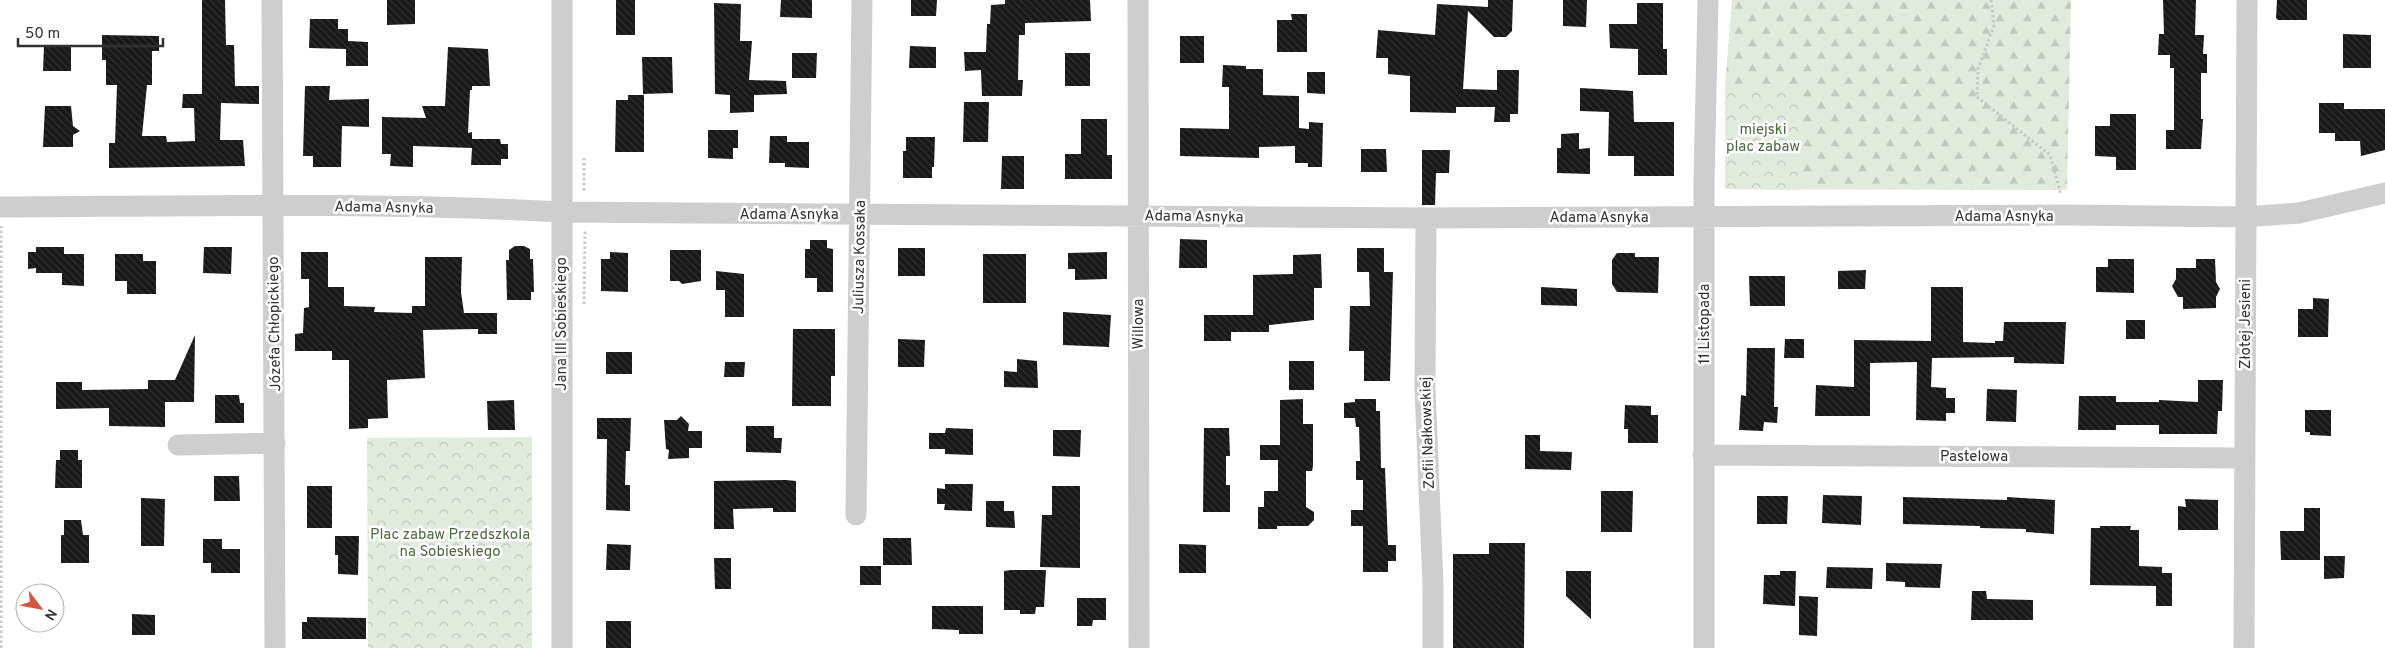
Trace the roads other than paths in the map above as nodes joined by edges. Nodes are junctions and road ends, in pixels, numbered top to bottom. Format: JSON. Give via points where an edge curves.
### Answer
{"nodes":[{"id":1,"x":272,"y":0,"type":"edge"},
{"id":2,"x":562,"y":0,"type":"edge"},
{"id":3,"x":862,"y":0,"type":"edge"},
{"id":4,"x":1138,"y":0,"type":"edge"},
{"id":5,"x":1708,"y":0,"type":"edge"},
{"id":6,"x":2246,"y":0,"type":"edge"},
{"id":7,"x":2385,"y":193,"type":"edge"},
{"id":8,"x":272,"y":206,"type":"junction"},
{"id":9,"x":2,"y":207,"type":"edge"},
{"id":10,"x":562,"y":212,"type":"junction"},
{"id":11,"x":859,"y":214,"type":"junction"},
{"id":12,"x":1138,"y":215,"type":"junction"},
{"id":13,"x":1704,"y":217,"type":"junction"},
{"id":14,"x":2245,"y":217,"type":"junction"},
{"id":15,"x":1426,"y":218,"type":"junction"},
{"id":16,"x":275,"y":443,"type":"junction"},
{"id":17,"x":178,"y":445,"type":"dead end"},
{"id":18,"x":1703,"y":455,"type":"junction"},
{"id":19,"x":2245,"y":458,"type":"junction"},
{"id":20,"x":856,"y":515,"type":"dead end"},
{"id":21,"x":275,"y":648,"type":"edge"},
{"id":22,"x":562,"y":648,"type":"edge"},
{"id":23,"x":1138,"y":648,"type":"edge"},
{"id":24,"x":1433,"y":648,"type":"edge"},
{"id":25,"x":1704,"y":648,"type":"edge"},
{"id":26,"x":2244,"y":648,"type":"edge"}],
"edges":[{"from":1,"to":8,"type":"street","name":"Józefa Chłopickiego"},
{"from":2,"to":10,"type":"street","name":"Jana III Sobieskiego"},
{"from":3,"to":11,"type":"street","name":"Juliusza Kossaka"},
{"from":4,"to":12,"type":"street","name":"Willowa"},
{"from":5,"to":13,"type":"street","name":"11 Listopada"},
{"from":6,"to":14,"type":"street","name":"Złotej Jesieni"},
{"from":7,"to":14,"type":"street","name":"Adama Asnyka","via":[[2300,213]]},
{"from":8,"to":9,"type":"street","name":"Adama Asnyka"},
{"from":8,"to":10,"type":"street","name":"Adama Asnyka"},
{"from":8,"to":16,"type":"street","name":"Józefa Chłopickiego"},
{"from":10,"to":11,"type":"street","name":"Adama Asnyka"},
{"from":10,"to":22,"type":"street","name":"Jana III Sobieskiego"},
{"from":11,"to":12,"type":"street","name":"Adama Asnyka"},
{"from":11,"to":20,"type":"street","name":"Juliusza Kossaka"},
{"from":12,"to":15,"type":"street","name":"Adama Asnyka"},
{"from":12,"to":23,"type":"street","name":"Willowa"},
{"from":13,"to":14,"type":"street","name":"Adama Asnyka"},
{"from":13,"to":15,"type":"street","name":"Adama Asnyka"},
{"from":13,"to":18,"type":"street","name":"11 Listopada"},
{"from":14,"to":19,"type":"street","name":"Złotej Jesieni"},
{"from":15,"to":24,"type":"street","name":"Zofii Nałkowskiej","via":[[1425,388]]},
{"from":16,"to":17,"type":"street"},
{"from":16,"to":21,"type":"street","name":"Józefa Chłopickiego"},
{"from":18,"to":19,"type":"street","name":"Pastelowa"},
{"from":18,"to":25,"type":"street","name":"11 Listopada"},
{"from":19,"to":26,"type":"street","name":"Złotej Jesieni"}]}
